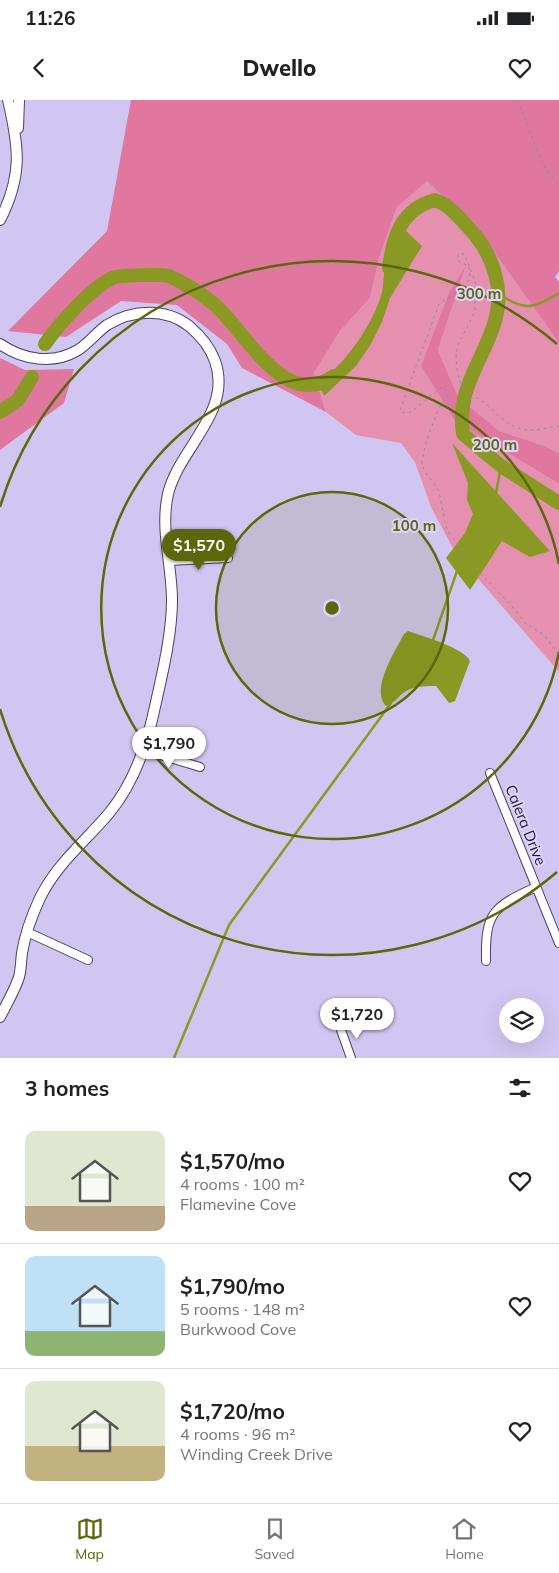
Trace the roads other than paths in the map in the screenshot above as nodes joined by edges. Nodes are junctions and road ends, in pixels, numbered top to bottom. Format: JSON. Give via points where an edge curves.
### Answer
{"nodes":[{"id":1,"x":8,"y":100,"type":"edge"},
{"id":2,"x":18,"y":100,"type":"edge"},
{"id":3,"x":17,"y":139,"type":"junction"},
{"id":4,"x":0,"y":220,"type":"edge"},
{"id":5,"x":0,"y":344,"type":"edge"},
{"id":6,"x":228,"y":558,"type":"dead end"},
{"id":7,"x":169,"y":562,"type":"junction"},
{"id":8,"x":144,"y":750,"type":"junction"},
{"id":9,"x":200,"y":767,"type":"dead end"},
{"id":10,"x":490,"y":773,"type":"dead end"},
{"id":11,"x":536,"y":887,"type":"junction"},
{"id":12,"x":27,"y":932,"type":"junction"},
{"id":13,"x":559,"y":943,"type":"edge"},
{"id":14,"x":88,"y":960,"type":"dead end"},
{"id":15,"x":486,"y":961,"type":"dead end"},
{"id":16,"x":0,"y":1017,"type":"edge"},
{"id":17,"x":341,"y":1030,"type":"dead end"},
{"id":18,"x":351,"y":1058,"type":"edge"}],
"edges":[{"from":1,"to":3,"type":"street"},
{"from":2,"to":3,"type":"street"},
{"from":3,"to":4,"type":"street","via":[[16,180]]},
{"from":5,"to":7,"type":"street","via":[[24,357],[50,359],[78,350],[107,325],[124,317],[150,312],[179,320],[203,339],[217,368],[218,388],[210,418],[177,470],[168,493],[165,530]]},
{"from":6,"to":7,"type":"street"},
{"from":7,"to":8,"type":"street","via":[[172,601],[169,631]]},
{"from":8,"to":9,"type":"street"},
{"from":8,"to":12,"type":"street","via":[[122,797],[54,873]]},
{"from":10,"to":11,"type":"street","name":"Calera Drive"},
{"from":11,"to":13,"type":"street","name":"Calera Drive"},
{"from":11,"to":15,"type":"street","name":"Calera Drive","via":[[494,912],[486,931]]},
{"from":12,"to":14,"type":"street"},
{"from":12,"to":16,"type":"street","via":[[20,974]]},
{"from":17,"to":18,"type":"street"}]}
